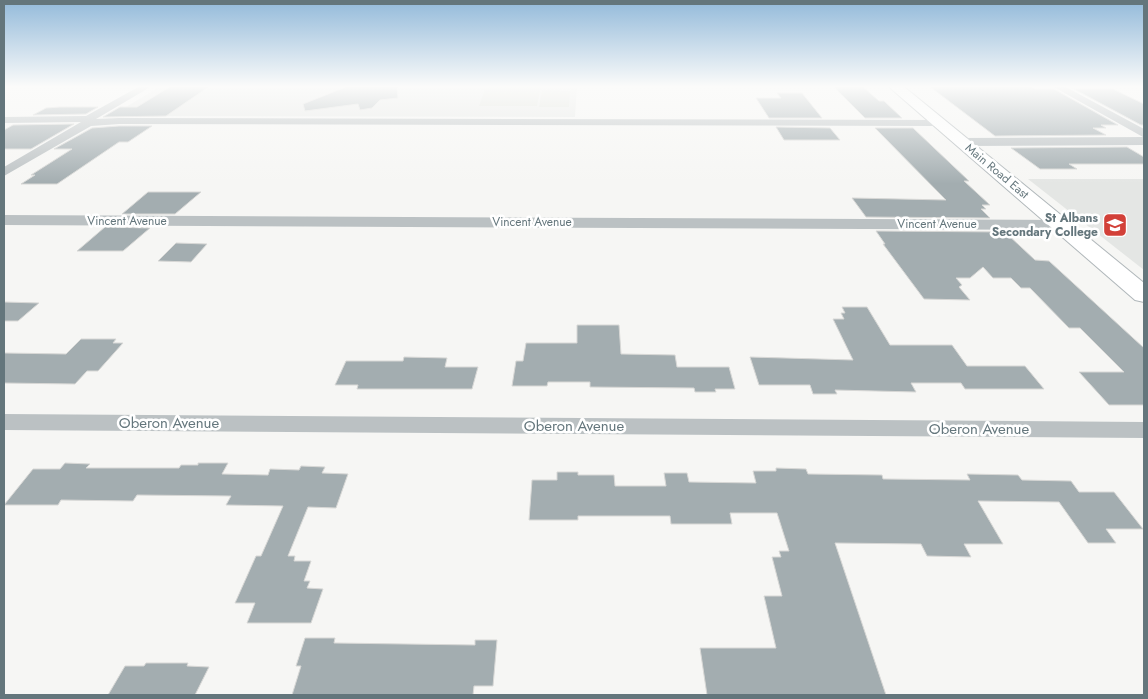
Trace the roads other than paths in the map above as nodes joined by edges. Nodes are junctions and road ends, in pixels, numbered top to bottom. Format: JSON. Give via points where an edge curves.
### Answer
{"nodes":[{"id":1,"x":93,"y":119,"type":"edge"},
{"id":2,"x":935,"y":119,"type":"edge"},
{"id":3,"x":1116,"y":119,"type":"edge"},
{"id":4,"x":4,"y":120,"type":"edge"},
{"id":5,"x":89,"y":121,"type":"junction"},
{"id":6,"x":940,"y":123,"type":"junction"},
{"id":7,"x":1144,"y":134,"type":"edge"},
{"id":8,"x":1144,"y":141,"type":"edge"},
{"id":9,"x":962,"y":142,"type":"junction"},
{"id":10,"x":4,"y":172,"type":"edge"},
{"id":11,"x":4,"y":220,"type":"edge"},
{"id":12,"x":1061,"y":225,"type":"junction"},
{"id":13,"x":1144,"y":295,"type":"edge"},
{"id":14,"x":4,"y":422,"type":"edge"},
{"id":15,"x":1144,"y":430,"type":"edge"}],
"edges":[{"from":1,"to":5,"type":"street"},
{"from":2,"to":6,"type":"main road","name":"Main Road East"},
{"from":3,"to":7,"type":"street"},
{"from":4,"to":5,"type":"street"},
{"from":5,"to":6,"type":"street"},
{"from":5,"to":10,"type":"street"},
{"from":6,"to":9,"type":"main road","name":"Main Road East"},
{"from":8,"to":9,"type":"street"},
{"from":9,"to":12,"type":"main road","name":"Main Road East"},
{"from":11,"to":12,"type":"street","name":"Vincent Avenue"},
{"from":12,"to":13,"type":"main road","name":"Main Road East"},
{"from":14,"to":15,"type":"street","name":"Oberon Avenue"}]}
